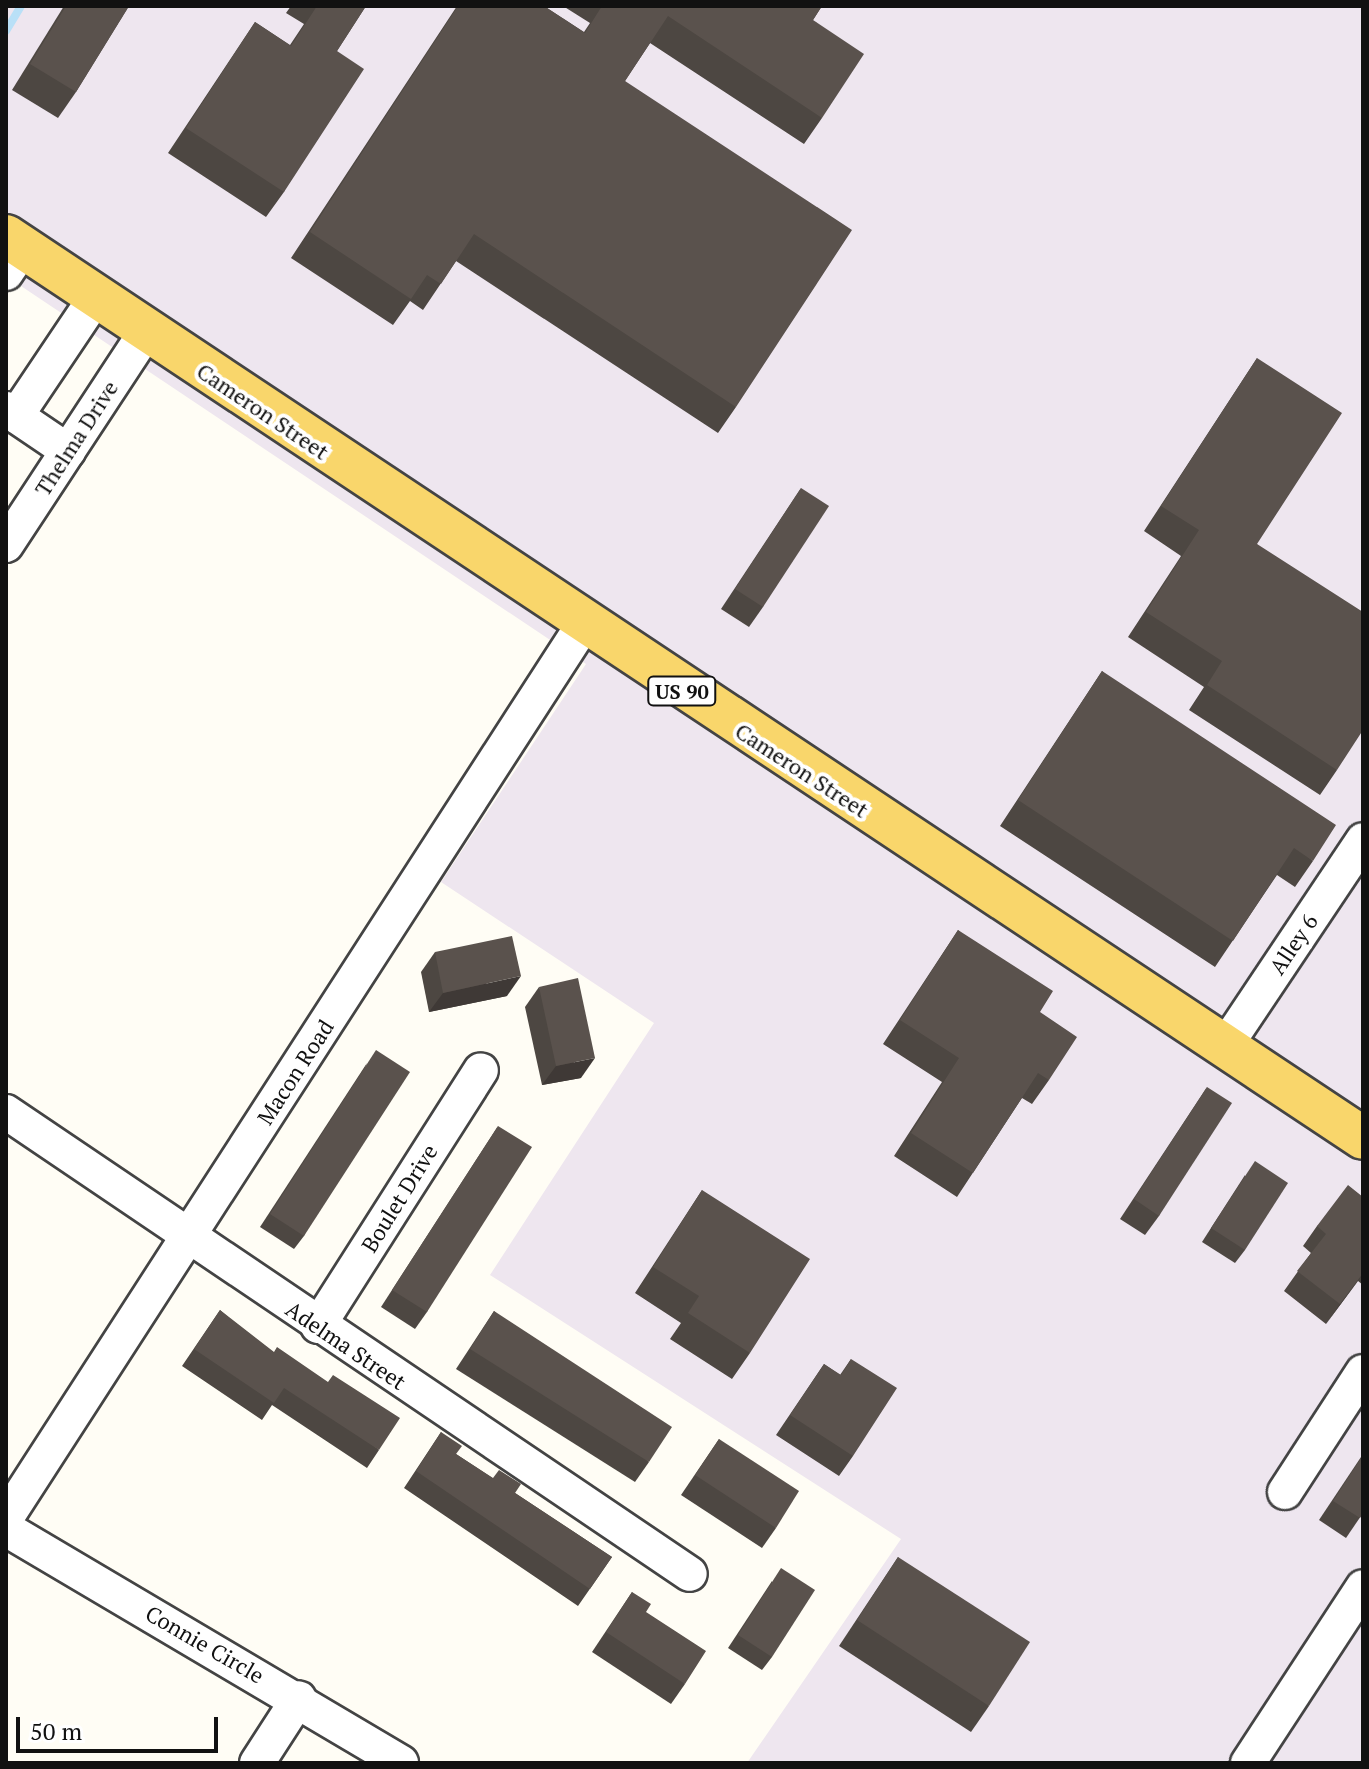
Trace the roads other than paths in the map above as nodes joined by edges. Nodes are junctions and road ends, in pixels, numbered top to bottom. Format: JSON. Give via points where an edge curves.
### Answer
{"nodes":[{"id":1,"x":12,"y":252,"type":"edge"},
{"id":2,"x":96,"y":297,"type":"junction"},
{"id":3,"x":146,"y":332,"type":"junction"},
{"id":4,"x":11,"y":413,"type":"edge"},
{"id":5,"x":68,"y":451,"type":"junction"},
{"id":6,"x":6,"y":545,"type":"edge"},
{"id":7,"x":583,"y":625,"type":"junction"},
{"id":8,"x":1363,"y":840,"type":"edge"},
{"id":9,"x":1224,"y":1048,"type":"junction"},
{"id":10,"x":481,"y":1070,"type":"dead end"},
{"id":11,"x":6,"y":1112,"type":"edge"},
{"id":12,"x":1363,"y":1138,"type":"edge"},
{"id":13,"x":187,"y":1236,"type":"junction"},
{"id":14,"x":318,"y":1326,"type":"junction"},
{"id":15,"x":1363,"y":1372,"type":"edge"},
{"id":16,"x":1285,"y":1492,"type":"dead end"},
{"id":17,"x":6,"y":1518,"type":"edge"},
{"id":18,"x":6,"y":1529,"type":"edge"},
{"id":19,"x":690,"y":1574,"type":"dead end"},
{"id":20,"x":1363,"y":1587,"type":"edge"},
{"id":21,"x":299,"y":1698,"type":"junction"},
{"id":22,"x":257,"y":1763,"type":"edge"},
{"id":23,"x":401,"y":1763,"type":"edge"},
{"id":24,"x":1248,"y":1763,"type":"edge"}],
"edges":[{"from":1,"to":2,"type":"main road","name":"Cameron Street","number":"US 90"},
{"from":2,"to":3,"type":"main road","name":"Cameron Street","number":"US 90"},
{"from":2,"to":4,"type":"street"},
{"from":3,"to":5,"type":"street","name":"Thelma Drive"},
{"from":3,"to":7,"type":"main road","name":"Cameron Street","number":"US 90"},
{"from":4,"to":5,"type":"street"},
{"from":5,"to":6,"type":"street","name":"Thelma Drive"},
{"from":7,"to":9,"type":"main road","name":"Cameron Street","number":"US 90"},
{"from":7,"to":13,"type":"street","name":"Macon Road"},
{"from":8,"to":9,"type":"street","name":"Alley 6"},
{"from":9,"to":12,"type":"main road","name":"Cameron Street","number":"US 90"},
{"from":10,"to":14,"type":"street","name":"Boulet Drive"},
{"from":11,"to":13,"type":"street","name":"Adelma Street"},
{"from":13,"to":14,"type":"street","name":"Adelma Street"},
{"from":13,"to":17,"type":"street","name":"Macon Road"},
{"from":14,"to":19,"type":"street","name":"Adelma Street"},
{"from":15,"to":16,"type":"street"},
{"from":18,"to":21,"type":"street","name":"Connie Circle"},
{"from":20,"to":24,"type":"street"},
{"from":21,"to":22,"type":"street"},
{"from":21,"to":23,"type":"street","name":"Connie Circle"}]}
